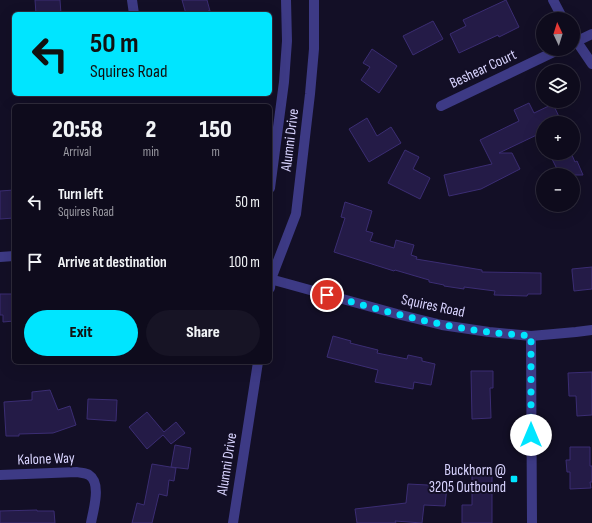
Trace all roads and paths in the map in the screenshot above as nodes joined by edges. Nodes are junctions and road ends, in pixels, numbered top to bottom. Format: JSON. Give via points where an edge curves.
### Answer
{"nodes":[{"id":1,"x":132,"y":0,"type":"edge"},
{"id":2,"x":286,"y":0,"type":"edge"},
{"id":3,"x":314,"y":0,"type":"edge"},
{"id":4,"x":553,"y":0,"type":"edge"},
{"id":5,"x":134,"y":12,"type":"edge"},
{"id":6,"x":560,"y":12,"type":"edge"},
{"id":7,"x":592,"y":34,"type":"edge"},
{"id":8,"x":580,"y":38,"type":"edge"},
{"id":9,"x":580,"y":48,"type":"edge"},
{"id":10,"x":545,"y":56,"type":"edge"},
{"id":11,"x":592,"y":64,"type":"edge"},
{"id":12,"x":441,"y":106,"type":"dead end"},
{"id":13,"x":272,"y":173,"type":"edge"},
{"id":14,"x":12,"y":256,"type":"edge"},
{"id":15,"x":0,"y":257,"type":"edge"},
{"id":16,"x":272,"y":277,"type":"edge"},
{"id":17,"x":272,"y":283,"type":"edge"},
{"id":18,"x":592,"y":330,"type":"edge"},
{"id":19,"x":531,"y":336,"type":"junction"},
{"id":20,"x":258,"y":364,"type":"edge"},
{"id":21,"x":0,"y":475,"type":"edge"},
{"id":22,"x":91,"y":523,"type":"edge"},
{"id":23,"x":233,"y":523,"type":"edge"},
{"id":24,"x":532,"y":523,"type":"edge"}],
"edges":[{"from":1,"to":5,"type":"street"},
{"from":2,"to":13,"type":"street","name":"Alumni Drive","via":[[284,82]]},
{"from":3,"to":16,"type":"street","name":"Alumni Drive","via":[[314,49],[296,214]]},
{"from":4,"to":6,"type":"street"},
{"from":7,"to":8,"type":"street"},
{"from":9,"to":11,"type":"street"},
{"from":10,"to":12,"type":"street","name":"Beshear Court"},
{"from":14,"to":15,"type":"street"},
{"from":17,"to":19,"type":"street","name":"Squires Road","via":[[442,325]]},
{"from":18,"to":19,"type":"street","name":"Squires Road"},
{"from":19,"to":24,"type":"street"},
{"from":20,"to":23,"type":"street","name":"Alumni Drive"},
{"from":21,"to":22,"type":"street","name":"Kalone Way","via":[[77,472],[90,475],[94,479],[96,490]]}]}
